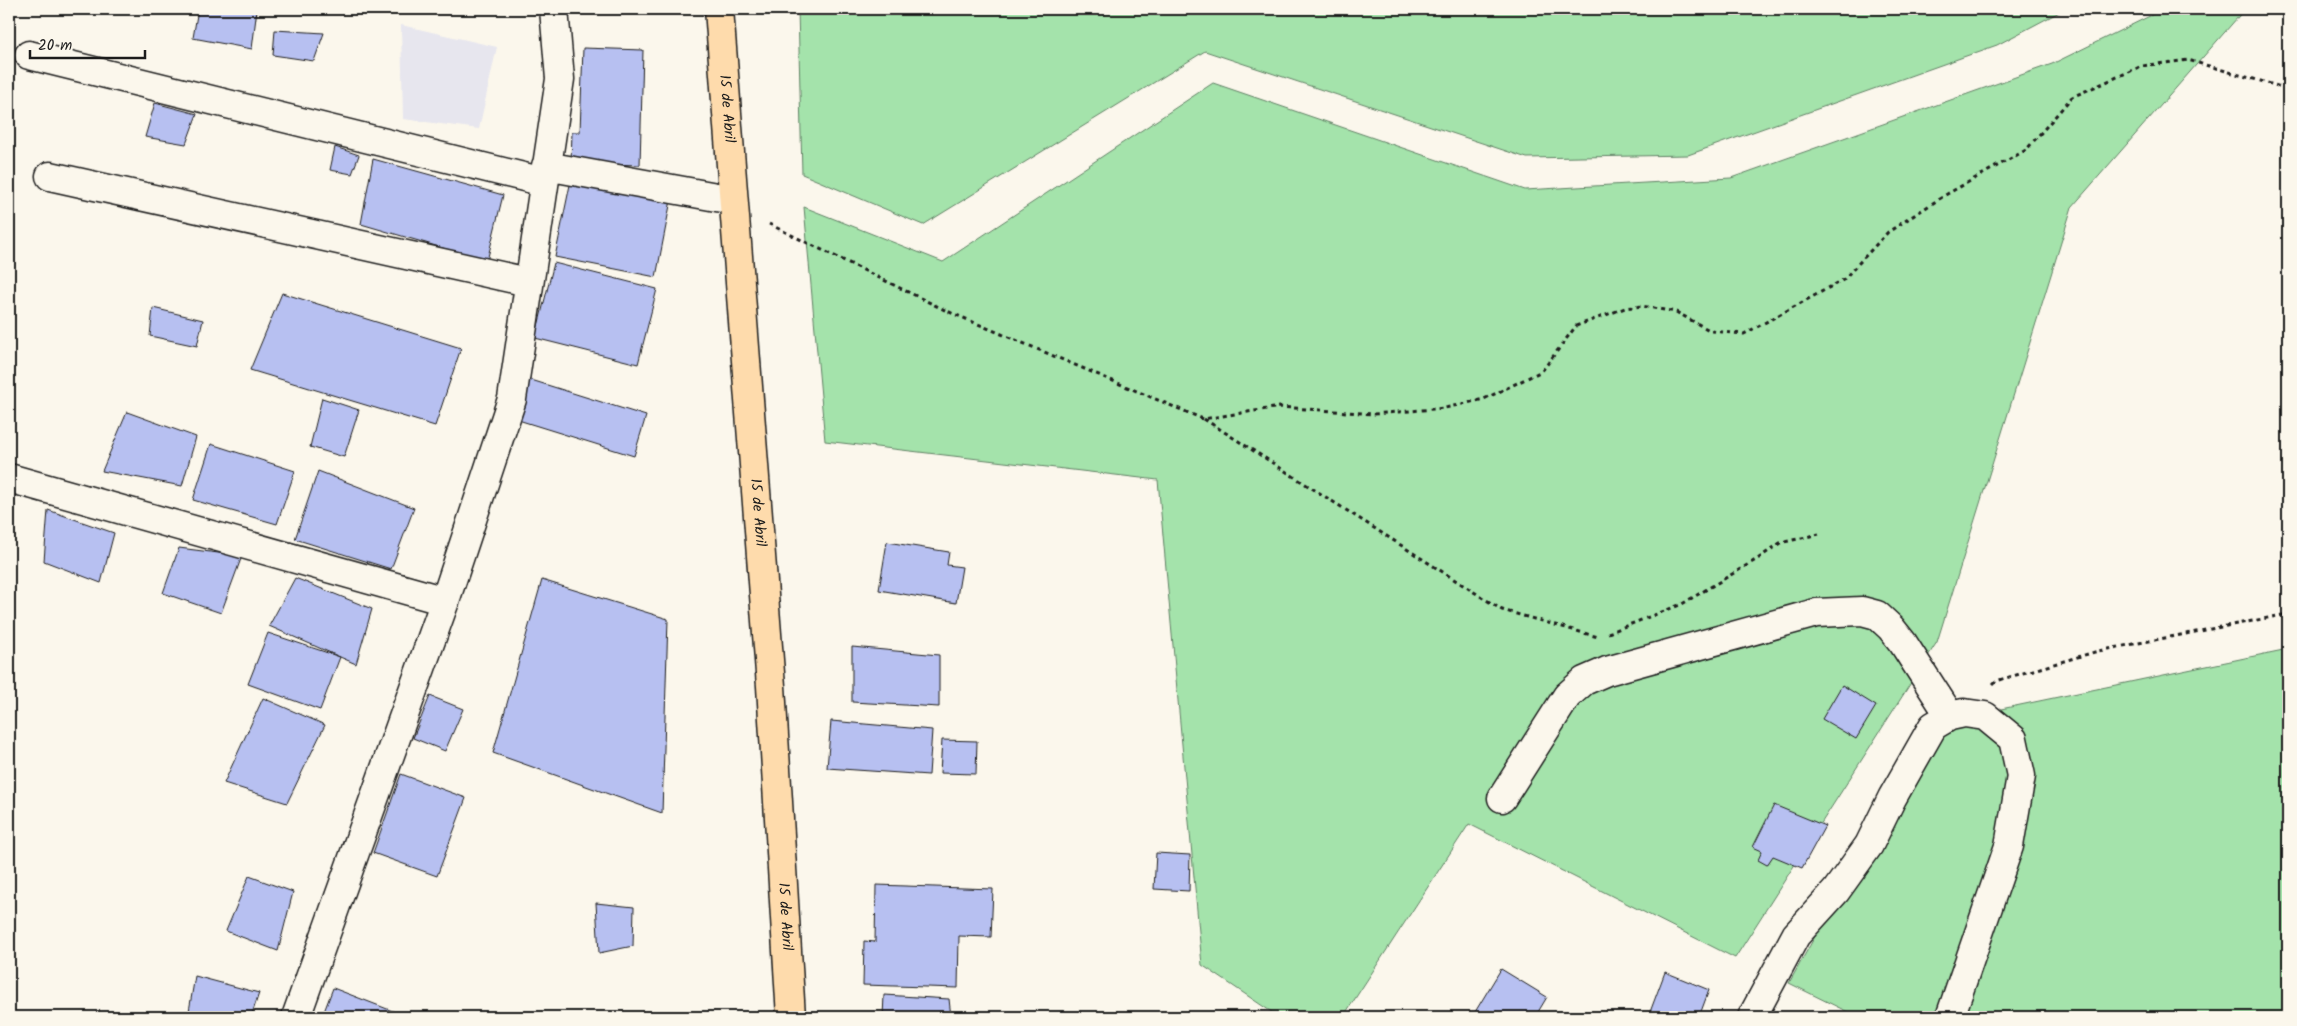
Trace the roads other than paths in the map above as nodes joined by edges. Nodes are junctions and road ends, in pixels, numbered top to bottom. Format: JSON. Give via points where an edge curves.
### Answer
{"nodes":[{"id":1,"x":554,"y":9,"type":"edge"},
{"id":2,"x":719,"y":9,"type":"edge"},
{"id":3,"x":30,"y":56,"type":"dead end"},
{"id":4,"x":545,"y":174,"type":"junction"},
{"id":5,"x":50,"y":176,"type":"dead end"},
{"id":6,"x":733,"y":200,"type":"junction"},
{"id":7,"x":528,"y":282,"type":"junction"},
{"id":8,"x":9,"y":478,"type":"edge"},
{"id":9,"x":445,"y":601,"type":"junction"},
{"id":10,"x":1957,"y":715,"type":"junction"},
{"id":11,"x":1502,"y":798,"type":"dead end"},
{"id":12,"x":296,"y":1017,"type":"edge"},
{"id":13,"x":791,"y":1017,"type":"edge"},
{"id":14,"x":1752,"y":1017,"type":"edge"},
{"id":15,"x":1950,"y":1017,"type":"edge"}],
"edges":[{"from":1,"to":4,"type":"street","via":[[560,79]]},
{"from":2,"to":6,"type":"main road","name":"15 de Abril"},
{"from":3,"to":4,"type":"street"},
{"from":4,"to":6,"type":"street"},
{"from":4,"to":7,"type":"street"},
{"from":5,"to":7,"type":"street"},
{"from":6,"to":13,"type":"main road","name":"15 de Abril","via":[[771,686]]},
{"from":7,"to":9,"type":"street","via":[[512,399]]},
{"from":8,"to":9,"type":"street"},
{"from":9,"to":12,"type":"street"},
{"from":10,"to":11,"type":"street","via":[[1903,643],[1877,615],[1862,610],[1816,613],[1606,671],[1584,681],[1567,696]]},
{"from":10,"to":14,"type":"street","via":[[1933,726],[1869,845],[1836,891],[1796,935]]},
{"from":10,"to":15,"type":"street","via":[[1985,716],[2013,739],[2021,776],[2009,846]]}]}
